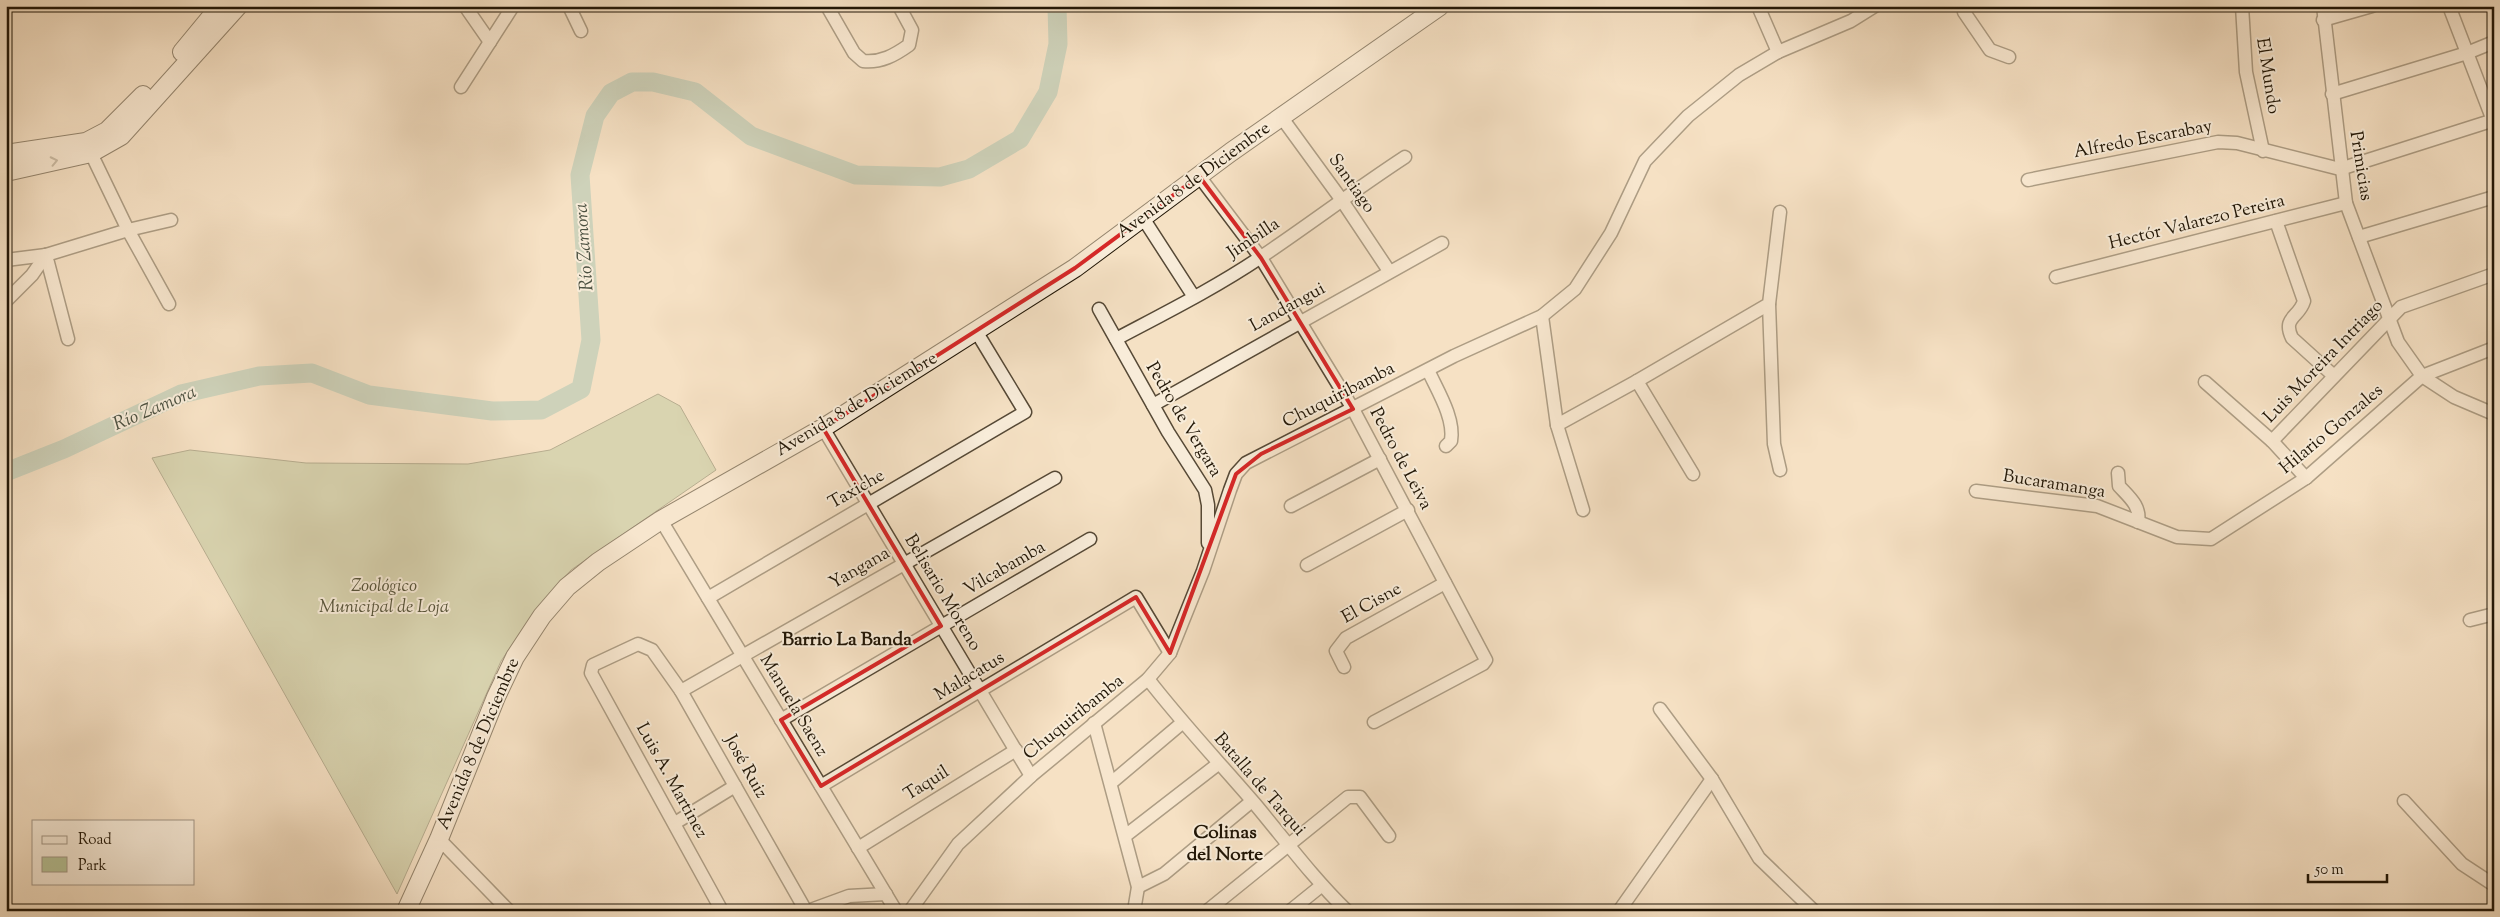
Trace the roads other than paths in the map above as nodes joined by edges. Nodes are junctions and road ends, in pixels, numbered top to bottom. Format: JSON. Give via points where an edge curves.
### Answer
{"nodes":[{"id":1,"x":220,"y":6,"type":"edge"},
{"id":2,"x":238,"y":6,"type":"edge"},
{"id":3,"x":465,"y":6,"type":"edge"},
{"id":4,"x":513,"y":6,"type":"edge"},
{"id":5,"x":569,"y":6,"type":"edge"},
{"id":6,"x":828,"y":6,"type":"edge"},
{"id":7,"x":898,"y":6,"type":"edge"},
{"id":8,"x":1440,"y":6,"type":"edge"},
{"id":9,"x":1875,"y":6,"type":"edge"},
{"id":10,"x":1963,"y":6,"type":"edge"},
{"id":11,"x":2242,"y":6,"type":"edge"},
{"id":12,"x":2323,"y":6,"type":"edge"},
{"id":13,"x":2372,"y":6,"type":"edge"},
{"id":14,"x":2449,"y":6,"type":"edge"},
{"id":15,"x":1756,"y":7,"type":"edge"},
{"id":16,"x":2323,"y":20,"type":"junction"},
{"id":17,"x":581,"y":31,"type":"dead end"},
{"id":18,"x":490,"y":42,"type":"junction"},
{"id":19,"x":2494,"y":42,"type":"edge"},
{"id":20,"x":1778,"y":52,"type":"junction"},
{"id":21,"x":2467,"y":53,"type":"junction"},
{"id":22,"x":2009,"y":57,"type":"dead end"},
{"id":23,"x":461,"y":87,"type":"dead end"},
{"id":24,"x":2332,"y":94,"type":"junction"},
{"id":25,"x":1282,"y":118,"type":"junction"},
{"id":26,"x":2493,"y":121,"type":"edge"},
{"id":27,"x":88,"y":148,"type":"junction"},
{"id":28,"x":2263,"y":151,"type":"junction"},
{"id":29,"x":1406,"y":157,"type":"dead end"},
{"id":30,"x":7,"y":163,"type":"edge"},
{"id":31,"x":2340,"y":170,"type":"junction"},
{"id":32,"x":1199,"y":176,"type":"junction"},
{"id":33,"x":2028,"y":180,"type":"dead end"},
{"id":34,"x":2494,"y":197,"type":"edge"},
{"id":35,"x":1341,"y":199,"type":"junction"},
{"id":36,"x":2346,"y":204,"type":"junction"},
{"id":37,"x":1780,"y":212,"type":"dead end"},
{"id":38,"x":1143,"y":218,"type":"junction"},
{"id":39,"x":171,"y":220,"type":"dead end"},
{"id":40,"x":2276,"y":221,"type":"junction"},
{"id":41,"x":128,"y":230,"type":"junction"},
{"id":42,"x":2359,"y":237,"type":"junction"},
{"id":43,"x":1442,"y":243,"type":"dead end"},
{"id":44,"x":46,"y":255,"type":"junction"},
{"id":45,"x":1260,"y":258,"type":"junction"},
{"id":46,"x":6,"y":260,"type":"edge"},
{"id":47,"x":1389,"y":271,"type":"junction"},
{"id":48,"x":2494,"y":274,"type":"edge"},
{"id":49,"x":2056,"y":277,"type":"dead end"},
{"id":50,"x":1194,"y":297,"type":"junction"},
{"id":51,"x":6,"y":301,"type":"edge"},
{"id":52,"x":169,"y":304,"type":"dead end"},
{"id":53,"x":1769,"y":304,"type":"junction"},
{"id":54,"x":1099,"y":309,"type":"dead end"},
{"id":55,"x":1542,"y":316,"type":"junction"},
{"id":56,"x":2390,"y":318,"type":"junction"},
{"id":57,"x":1300,"y":321,"type":"junction"},
{"id":58,"x":976,"y":331,"type":"junction"},
{"id":59,"x":68,"y":339,"type":"dead end"},
{"id":60,"x":1116,"y":339,"type":"junction"},
{"id":61,"x":2494,"y":348,"type":"edge"},
{"id":62,"x":1428,"y":370,"type":"junction"},
{"id":63,"x":2334,"y":376,"type":"junction"},
{"id":64,"x":2422,"y":376,"type":"junction"},
{"id":65,"x":1637,"y":381,"type":"junction"},
{"id":66,"x":2205,"y":382,"type":"dead end"},
{"id":67,"x":1153,"y":405,"type":"junction"},
{"id":68,"x":1353,"y":409,"type":"junction"},
{"id":69,"x":2494,"y":414,"type":"edge"},
{"id":70,"x":1557,"y":425,"type":"junction"},
{"id":71,"x":823,"y":428,"type":"junction"},
{"id":72,"x":2272,"y":441,"type":"junction"},
{"id":73,"x":1446,"y":446,"type":"dead end"},
{"id":74,"x":1380,"y":459,"type":"junction"},
{"id":75,"x":1780,"y":470,"type":"dead end"},
{"id":76,"x":2118,"y":473,"type":"dead end"},
{"id":77,"x":1693,"y":474,"type":"dead end"},
{"id":78,"x":1055,"y":478,"type":"dead end"},
{"id":79,"x":2306,"y":478,"type":"junction"},
{"id":80,"x":1976,"y":491,"type":"dead end"},
{"id":81,"x":868,"y":504,"type":"junction"},
{"id":82,"x":1291,"y":506,"type":"dead end"},
{"id":83,"x":1408,"y":510,"type":"junction"},
{"id":84,"x":1582,"y":510,"type":"dead end"},
{"id":85,"x":661,"y":520,"type":"junction"},
{"id":86,"x":2138,"y":522,"type":"junction"},
{"id":87,"x":1090,"y":539,"type":"dead end"},
{"id":88,"x":2211,"y":539,"type":"joint"},
{"id":89,"x":1208,"y":556,"type":"junction"},
{"id":90,"x":904,"y":564,"type":"junction"},
{"id":91,"x":1307,"y":565,"type":"dead end"},
{"id":92,"x":1445,"y":583,"type":"junction"},
{"id":93,"x":708,"y":598,"type":"junction"},
{"id":94,"x":2494,"y":614,"type":"edge"},
{"id":95,"x":2470,"y":620,"type":"dead end"},
{"id":96,"x":941,"y":626,"type":"junction"},
{"id":97,"x":646,"y":646,"type":"joint"},
{"id":98,"x":1170,"y":653,"type":"junction"},
{"id":99,"x":743,"y":656,"type":"junction"},
{"id":100,"x":1344,"y":667,"type":"dead end"},
{"id":101,"x":1148,"y":680,"type":"junction"},
{"id":102,"x":681,"y":690,"type":"junction"},
{"id":103,"x":980,"y":691,"type":"junction"},
{"id":104,"x":1660,"y":709,"type":"dead end"},
{"id":105,"x":781,"y":720,"type":"junction"},
{"id":106,"x":1374,"y":722,"type":"dead end"},
{"id":107,"x":1094,"y":723,"type":"junction"},
{"id":108,"x":1182,"y":723,"type":"junction"},
{"id":109,"x":1016,"y":750,"type":"junction"},
{"id":110,"x":1218,"y":764,"type":"junction"},
{"id":111,"x":1031,"y":776,"type":"junction"},
{"id":112,"x":1712,"y":778,"type":"junction"},
{"id":113,"x":1111,"y":783,"type":"junction"},
{"id":114,"x":734,"y":786,"type":"junction"},
{"id":115,"x":821,"y":786,"type":"junction"},
{"id":116,"x":1252,"y":801,"type":"junction"},
{"id":117,"x":2404,"y":801,"type":"dead end"},
{"id":118,"x":675,"y":824,"type":"junction"},
{"id":119,"x":1125,"y":836,"type":"junction"},
{"id":120,"x":1389,"y":836,"type":"dead end"},
{"id":121,"x":439,"y":839,"type":"junction"},
{"id":122,"x":1288,"y":844,"type":"junction"},
{"id":123,"x":858,"y":848,"type":"junction"},
{"id":124,"x":2494,"y":885,"type":"edge"},
{"id":125,"x":1321,"y":886,"type":"junction"},
{"id":126,"x":1138,"y":887,"type":"junction"},
{"id":127,"x":886,"y":894,"type":"junction"},
{"id":128,"x":508,"y":910,"type":"edge"},
{"id":129,"x":406,"y":911,"type":"edge"},
{"id":130,"x":722,"y":911,"type":"edge"},
{"id":131,"x":807,"y":911,"type":"edge"},
{"id":132,"x":896,"y":911,"type":"edge"},
{"id":133,"x":910,"y":911,"type":"edge"},
{"id":134,"x":1134,"y":911,"type":"edge"},
{"id":135,"x":1207,"y":911,"type":"edge"},
{"id":136,"x":1290,"y":911,"type":"edge"},
{"id":137,"x":1347,"y":911,"type":"edge"},
{"id":138,"x":1619,"y":911,"type":"edge"},
{"id":139,"x":1814,"y":911,"type":"edge"}],
"edges":[{"from":1,"to":27,"type":"main road","via":[[159,80]]},
{"from":2,"to":27,"type":"main road","via":[[121,136]]},
{"from":3,"to":18,"type":"street"},
{"from":4,"to":18,"type":"street"},
{"from":5,"to":17,"type":"street"},
{"from":6,"to":7,"type":"street","via":[[854,53],[863,61],[880,60],[909,45],[912,30]]},
{"from":8,"to":25,"type":"main road","name":"Avenida 8 de Diciembre"},
{"from":9,"to":20,"type":"street","name":"Chuquiribamba","via":[[1850,21]]},
{"from":10,"to":22,"type":"street","via":[[1990,50]]},
{"from":11,"to":28,"type":"street","name":"El Mundo","via":[[2246,72]]},
{"from":12,"to":16,"type":"street","name":"Primicias"},
{"from":13,"to":16,"type":"street"},
{"from":14,"to":21,"type":"street"},
{"from":15,"to":20,"type":"street"},
{"from":16,"to":24,"type":"street","name":"Primicias"},
{"from":18,"to":23,"type":"street"},
{"from":19,"to":21,"type":"street"},
{"from":20,"to":55,"type":"street","name":"Chuquiribamba","via":[[1739,75],[1688,116],[1645,161],[1612,232],[1575,289]]},
{"from":21,"to":24,"type":"street"},
{"from":21,"to":26,"type":"street"},
{"from":24,"to":31,"type":"street","name":"Primicias"},
{"from":25,"to":32,"type":"main road","name":"Avenida 8 de Diciembre"},
{"from":25,"to":35,"type":"street","name":"Santiago"},
{"from":26,"to":31,"type":"street"},
{"from":27,"to":30,"type":"main road"},
{"from":27,"to":41,"type":"street"},
{"from":28,"to":31,"type":"street","name":"Alfredo Escarabay"},
{"from":28,"to":33,"type":"street","name":"Alfredo Escarabay","via":[[2237,143],[2218,142]]},
{"from":29,"to":35,"type":"street","name":"Jimbilla"},
{"from":31,"to":36,"type":"street","name":"Primicias"},
{"from":32,"to":38,"type":"main road","name":"Avenida 8 de Diciembre"},
{"from":32,"to":45,"type":"street","name":"Pedro de Leiva"},
{"from":34,"to":42,"type":"street"},
{"from":35,"to":45,"type":"street","name":"Jimbilla"},
{"from":35,"to":47,"type":"street","name":"Santiago"},
{"from":36,"to":40,"type":"street","name":"Hectór Valarezo Pereira"},
{"from":36,"to":42,"type":"street","name":"Primicias"},
{"from":37,"to":53,"type":"street"},
{"from":38,"to":50,"type":"street"},
{"from":38,"to":58,"type":"main road","name":"Avenida 8 de Diciembre","via":[[1075,268]]},
{"from":39,"to":41,"type":"street"},
{"from":40,"to":49,"type":"street","name":"Hectór Valarezo Pereira"},
{"from":40,"to":63,"type":"street","via":[[2304,301],[2302,310],[2289,322],[2288,330],[2292,338]]},
{"from":41,"to":44,"type":"street"},
{"from":41,"to":52,"type":"street"},
{"from":42,"to":56,"type":"street","name":"Primicias"},
{"from":43,"to":47,"type":"street","name":"Landangui"},
{"from":44,"to":46,"type":"street"},
{"from":44,"to":51,"type":"street","via":[[32,275]]},
{"from":44,"to":59,"type":"street"},
{"from":45,"to":50,"type":"street","name":"Jimbilla"},
{"from":45,"to":57,"type":"street","name":"Pedro de Leiva"},
{"from":47,"to":57,"type":"street","name":"Landangui"},
{"from":48,"to":56,"type":"street","name":"Luis Moreira Intriago","via":[[2401,308]]},
{"from":50,"to":60,"type":"street","name":"Jimbilla"},
{"from":53,"to":65,"type":"street"},
{"from":53,"to":75,"type":"street","via":[[1774,444]]},
{"from":54,"to":60,"type":"street","name":"Pedro de Vergara"},
{"from":55,"to":62,"type":"street","name":"Chuquiribamba"},
{"from":55,"to":70,"type":"street"},
{"from":56,"to":63,"type":"street","name":"Luis Moreira Intriago"},
{"from":56,"to":64,"type":"street","name":"Primicias","via":[[2398,342]]},
{"from":57,"to":67,"type":"street","name":"Landangui"},
{"from":57,"to":68,"type":"street","name":"Pedro de Leiva"},
{"from":58,"to":71,"type":"main road","name":"Avenida 8 de Diciembre"},
{"from":58,"to":81,"type":"street","name":"Taxiche","via":[[1025,412]]},
{"from":60,"to":67,"type":"street","name":"Pedro de Vergara"},
{"from":61,"to":64,"type":"street"},
{"from":62,"to":68,"type":"street","name":"Chuquiribamba"},
{"from":62,"to":73,"type":"street","via":[[1450,425],[1451,441]]},
{"from":63,"to":72,"type":"street","name":"Luis Moreira Intriago"},
{"from":64,"to":69,"type":"street","via":[[2454,397]]},
{"from":64,"to":79,"type":"street","name":"Hilario Gonzales"},
{"from":65,"to":70,"type":"street"},
{"from":65,"to":77,"type":"street"},
{"from":66,"to":72,"type":"street"},
{"from":67,"to":89,"type":"street","name":"Pedro de Vergara","via":[[1205,490]]},
{"from":68,"to":74,"type":"street","name":"Pedro de Leiva"},
{"from":68,"to":89,"type":"street","name":"Chuquiribamba","via":[[1246,463],[1236,474]]},
{"from":70,"to":84,"type":"street"},
{"from":71,"to":81,"type":"street","name":"Belisario Moreno"},
{"from":71,"to":85,"type":"main road","name":"Avenida 8 de Diciembre"},
{"from":72,"to":79,"type":"street"},
{"from":74,"to":82,"type":"street"},
{"from":74,"to":83,"type":"street","name":"Pedro de Leiva"},
{"from":76,"to":86,"type":"street","via":[[2118,486],[2138,507]]},
{"from":78,"to":90,"type":"street","name":"Yangana"},
{"from":79,"to":88,"type":"street","name":"Hilario Gonzales"},
{"from":80,"to":86,"type":"street","name":"Bucaramanga","via":[[2084,504]]},
{"from":81,"to":90,"type":"street","name":"Belisario Moreno"},
{"from":81,"to":93,"type":"street","name":"Taxiche"},
{"from":83,"to":91,"type":"street"},
{"from":83,"to":92,"type":"street","name":"Pedro de Leiva"},
{"from":85,"to":93,"type":"street","name":"Manuela Saenz"},
{"from":85,"to":121,"type":"main road","name":"Avenida 8 de Diciembre","via":[[567,587],[542,616],[515,657],[496,697]]},
{"from":86,"to":88,"type":"street","name":"Bucaramanga","via":[[2177,537]]},
{"from":87,"to":96,"type":"street","name":"Vilcabamba"},
{"from":89,"to":98,"type":"street","name":"Chuquiribamba"},
{"from":90,"to":96,"type":"street","name":"Belisario Moreno"},
{"from":90,"to":99,"type":"street","name":"Yangana"},
{"from":92,"to":100,"type":"street","name":"El Cisne","via":[[1346,638],[1336,651]]},
{"from":92,"to":106,"type":"street","name":"Pedro de Leiva","via":[[1486,660]]},
{"from":93,"to":99,"type":"street","name":"Manuela Saenz"},
{"from":94,"to":95,"type":"street"},
{"from":96,"to":103,"type":"street","name":"Belisario Moreno"},
{"from":96,"to":105,"type":"street","name":"Vilcabamba"},
{"from":97,"to":102,"type":"street","name":"José Ruiz"},
{"from":97,"to":118,"type":"street","name":"Luis A. Martinez","via":[[638,644],[593,665],[591,673]]},
{"from":98,"to":101,"type":"street","name":"Chuquiribamba"},
{"from":98,"to":103,"type":"street","name":"Malacatus","via":[[1136,597]]},
{"from":99,"to":102,"type":"street","name":"Yangana"},
{"from":99,"to":105,"type":"street","name":"Manuela Saenz"},
{"from":101,"to":107,"type":"street","name":"Chuquiribamba"},
{"from":101,"to":108,"type":"street","name":"Batalla de Tarqui"},
{"from":102,"to":114,"type":"street","name":"José Ruiz"},
{"from":103,"to":109,"type":"street","name":"Belisario Moreno"},
{"from":103,"to":115,"type":"street","name":"Malacatus"},
{"from":104,"to":112,"type":"street"},
{"from":105,"to":115,"type":"street","name":"Manuela Saenz"},
{"from":107,"to":111,"type":"street","name":"Chuquiribamba"},
{"from":107,"to":113,"type":"street"},
{"from":108,"to":110,"type":"street","name":"Batalla de Tarqui"},
{"from":108,"to":113,"type":"street"},
{"from":109,"to":111,"type":"street","name":"Belisario Moreno"},
{"from":109,"to":123,"type":"street","name":"Taquil"},
{"from":110,"to":116,"type":"street","name":"Batalla de Tarqui"},
{"from":110,"to":119,"type":"street"},
{"from":111,"to":133,"type":"street","name":"Chuquiribamba","via":[[958,844]]},
{"from":112,"to":138,"type":"street"},
{"from":112,"to":139,"type":"street","via":[[1759,858]]},
{"from":113,"to":119,"type":"street"},
{"from":114,"to":118,"type":"street"},
{"from":114,"to":131,"type":"street","name":"José Ruiz"},
{"from":115,"to":123,"type":"street","name":"Manuela Saenz"},
{"from":116,"to":122,"type":"street","name":"Batalla de Tarqui"},
{"from":116,"to":126,"type":"street","via":[[1164,874]]},
{"from":117,"to":124,"type":"street","via":[[2462,864]]},
{"from":118,"to":130,"type":"street","name":"Luis A. Martinez"},
{"from":119,"to":126,"type":"street"},
{"from":120,"to":122,"type":"street","via":[[1360,797],[1352,796]]},
{"from":121,"to":128,"type":"street"},
{"from":121,"to":129,"type":"main road","name":"Avenida 8 de Diciembre"},
{"from":122,"to":125,"type":"street","name":"Batalla de Tarqui"},
{"from":122,"to":135,"type":"street"},
{"from":123,"to":127,"type":"street","name":"Manuela Saenz"},
{"from":125,"to":136,"type":"street"},
{"from":125,"to":137,"type":"street","name":"Batalla de Tarqui"},
{"from":126,"to":134,"type":"street"},
{"from":127,"to":131,"type":"street","via":[[849,896]]},
{"from":127,"to":132,"type":"street","name":"Manuela Saenz"}]}
